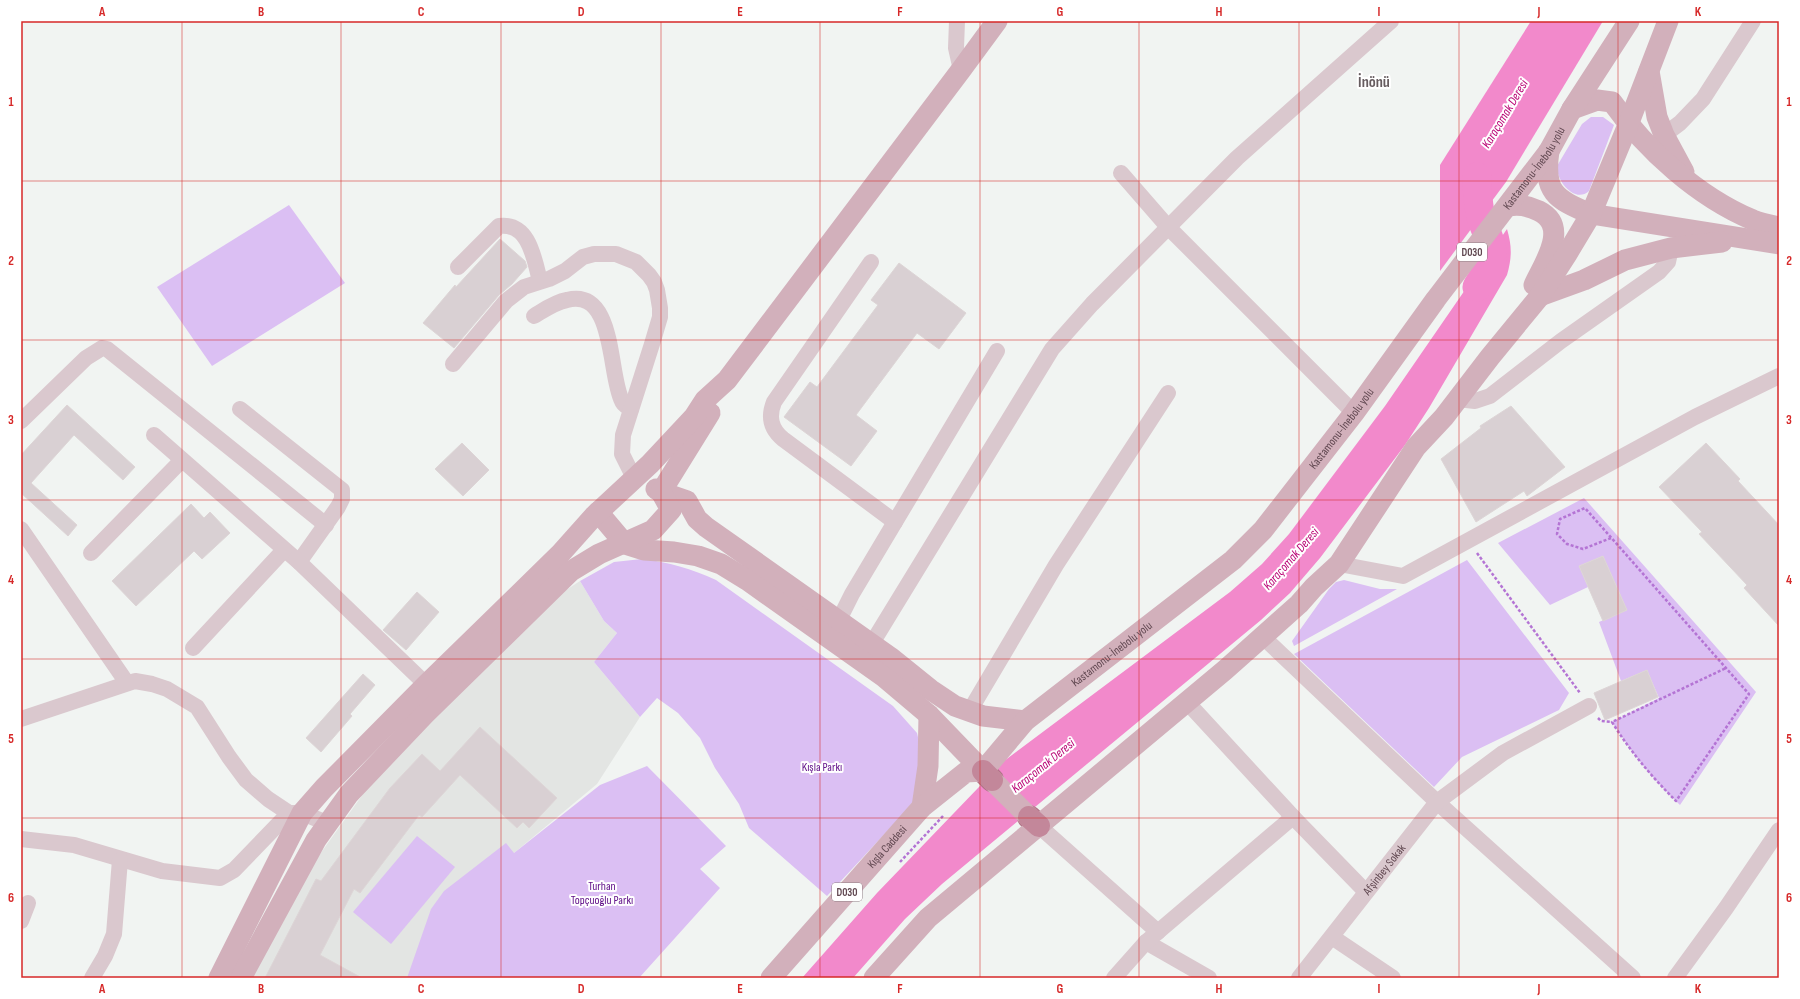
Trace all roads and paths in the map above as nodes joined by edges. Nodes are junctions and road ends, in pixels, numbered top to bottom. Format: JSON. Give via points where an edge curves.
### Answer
{"nodes":[{"id":1,"x":957,"y":21,"type":"edge"},
{"id":2,"x":997,"y":21,"type":"edge"},
{"id":3,"x":1629,"y":21,"type":"edge"},
{"id":4,"x":1668,"y":21,"type":"edge"},
{"id":5,"x":1753,"y":21,"type":"edge"},
{"id":6,"x":1379,"y":24,"type":"edge"},
{"id":7,"x":962,"y":70,"type":"junction"},
{"id":8,"x":1649,"y":70,"type":"junction"},
{"id":9,"x":1572,"y":109,"type":"junction"},
{"id":10,"x":1628,"y":125,"type":"junction"},
{"id":11,"x":1664,"y":136,"type":"junction"},
{"id":12,"x":1550,"y":151,"type":"junction"},
{"id":13,"x":1121,"y":173,"type":"dead end"},
{"id":14,"x":1688,"y":180,"type":"junction"},
{"id":15,"x":1509,"y":206,"type":"junction"},
{"id":16,"x":1591,"y":214,"type":"junction"},
{"id":17,"x":1168,"y":227,"type":"junction"},
{"id":18,"x":1779,"y":227,"type":"edge"},
{"id":19,"x":1750,"y":238,"type":"junction"},
{"id":20,"x":1779,"y":244,"type":"edge"},
{"id":21,"x":1671,"y":248,"type":"junction"},
{"id":22,"x":871,"y":262,"type":"dead end"},
{"id":23,"x":458,"y":267,"type":"dead end"},
{"id":24,"x":540,"y":281,"type":"junction"},
{"id":25,"x":1540,"y":296,"type":"junction"},
{"id":26,"x":534,"y":316,"type":"dead end"},
{"id":27,"x":997,"y":351,"type":"dead end"},
{"id":28,"x":1490,"y":357,"type":"junction"},
{"id":29,"x":453,"y":364,"type":"dead end"},
{"id":30,"x":1779,"y":376,"type":"edge"},
{"id":31,"x":727,"y":380,"type":"junction"},
{"id":32,"x":1168,"y":393,"type":"dead end"},
{"id":33,"x":1458,"y":399,"type":"junction"},
{"id":34,"x":240,"y":409,"type":"dead end"},
{"id":35,"x":631,"y":410,"type":"junction"},
{"id":36,"x":1354,"y":413,"type":"junction"},
{"id":37,"x":21,"y":421,"type":"edge"},
{"id":38,"x":154,"y":435,"type":"dead end"},
{"id":39,"x":182,"y":460,"type":"junction"},
{"id":40,"x":634,"y":478,"type":"junction"},
{"id":41,"x":661,"y":492,"type":"junction"},
{"id":42,"x":598,"y":512,"type":"junction"},
{"id":43,"x":895,"y":522,"type":"junction"},
{"id":44,"x":326,"y":525,"type":"junction"},
{"id":45,"x":21,"y":529,"type":"edge"},
{"id":46,"x":1611,"y":538,"type":"junction"},
{"id":47,"x":1468,"y":540,"type":"junction"},
{"id":48,"x":625,"y":544,"type":"junction"},
{"id":49,"x":284,"y":550,"type":"junction"},
{"id":50,"x":91,"y":553,"type":"dead end"},
{"id":51,"x":298,"y":562,"type":"junction"},
{"id":52,"x":1339,"y":564,"type":"junction"},
{"id":53,"x":838,"y":622,"type":"junction"},
{"id":54,"x":1263,"y":637,"type":"junction"},
{"id":55,"x":193,"y":648,"type":"dead end"},
{"id":56,"x":866,"y":652,"type":"junction"},
{"id":57,"x":1726,"y":668,"type":"junction"},
{"id":58,"x":127,"y":683,"type":"junction"},
{"id":59,"x":434,"y":691,"type":"junction"},
{"id":60,"x":1186,"y":701,"type":"junction"},
{"id":61,"x":1589,"y":706,"type":"junction"},
{"id":62,"x":969,"y":712,"type":"junction"},
{"id":63,"x":929,"y":715,"type":"junction"},
{"id":64,"x":21,"y":719,"type":"edge"},
{"id":65,"x":1025,"y":721,"type":"junction"},
{"id":66,"x":1612,"y":722,"type":"junction"},
{"id":67,"x":987,"y":775,"type":"junction"},
{"id":68,"x":1437,"y":802,"type":"junction"},
{"id":69,"x":922,"y":806,"type":"junction"},
{"id":70,"x":296,"y":813,"type":"junction"},
{"id":71,"x":1293,"y":817,"type":"junction"},
{"id":72,"x":1034,"y":821,"type":"junction"},
{"id":73,"x":327,"y":823,"type":"junction"},
{"id":74,"x":1779,"y":830,"type":"edge"},
{"id":75,"x":21,"y":839,"type":"edge"},
{"id":76,"x":120,"y":860,"type":"junction"},
{"id":77,"x":1366,"y":892,"type":"junction"},
{"id":78,"x":28,"y":903,"type":"dead end"},
{"id":79,"x":21,"y":921,"type":"edge"},
{"id":80,"x":1152,"y":937,"type":"junction"},
{"id":81,"x":1332,"y":937,"type":"junction"},
{"id":82,"x":92,"y":978,"type":"edge"},
{"id":83,"x":219,"y":978,"type":"edge"},
{"id":84,"x":241,"y":978,"type":"edge"},
{"id":85,"x":771,"y":978,"type":"edge"},
{"id":86,"x":874,"y":978,"type":"edge"},
{"id":87,"x":1114,"y":978,"type":"edge"},
{"id":88,"x":1209,"y":978,"type":"edge"},
{"id":89,"x":1299,"y":978,"type":"edge"},
{"id":90,"x":1393,"y":978,"type":"edge"},
{"id":91,"x":1633,"y":978,"type":"edge"},
{"id":92,"x":1675,"y":978,"type":"edge"}],
"edges":[{"from":1,"to":7,"type":"street","via":[[956,48]]},
{"from":2,"to":7,"type":"main road"},
{"from":3,"to":9,"type":"main road","name":"Kastamonu-İnebolu yolu"},
{"from":4,"to":8,"type":"main road"},
{"from":5,"to":11,"type":"street","via":[[1703,99]]},
{"from":6,"to":17,"type":"street","via":[[1236,158]]},
{"from":7,"to":31,"type":"main road"},
{"from":8,"to":10,"type":"main road"},
{"from":8,"to":11,"type":"main road","via":[[1657,117]]},
{"from":9,"to":10,"type":"main road","via":[[1597,100],[1612,102]]},
{"from":9,"to":12,"type":"main road","name":"Kastamonu-İnebolu yolu"},
{"from":10,"to":14,"type":"main road"},
{"from":10,"to":16,"type":"main road"},
{"from":11,"to":14,"type":"main road"},
{"from":12,"to":15,"type":"main road","name":"Kastamonu-İnebolu yolu","number":"D030"},
{"from":12,"to":16,"type":"main road","via":[[1547,169],[1549,182],[1555,194],[1566,204]]},
{"from":13,"to":17,"type":"street"},
{"from":14,"to":18,"type":"main road","via":[[1708,196],[1753,220]]},
{"from":15,"to":28,"type":"main road","via":[[1523,205],[1542,213],[1552,223],[1555,232],[1553,245],[1532,288]]},
{"from":15,"to":36,"type":"main road","name":"Kastamonu-İnebolu yolu","number":"D030","via":[[1436,299]]},
{"from":16,"to":19,"type":"main road"},
{"from":16,"to":25,"type":"main road"},
{"from":17,"to":36,"type":"street"},
{"from":17,"to":56,"type":"street","via":[[1092,304],[1052,349]]},
{"from":19,"to":20,"type":"main road"},
{"from":19,"to":21,"type":"main road"},
{"from":21,"to":25,"type":"main road","via":[[1624,260],[1584,280]]},
{"from":21,"to":33,"type":"street","via":[[1668,262],[1659,272],[1561,341],[1490,396],[1475,400]]},
{"from":22,"to":43,"type":"street","via":[[774,402],[770,416],[774,429],[783,439]]},
{"from":23,"to":24,"type":"street","via":[[499,226],[514,227],[524,235]]},
{"from":24,"to":29,"type":"street","via":[[524,287],[506,301]]},
{"from":24,"to":35,"type":"street","via":[[557,275],[583,258],[605,253],[627,257],[649,275],[660,299],[660,318]]},
{"from":25,"to":28,"type":"main road"},
{"from":26,"to":35,"type":"street","via":[[568,299],[583,300],[596,309],[606,327],[622,403]]},
{"from":27,"to":43,"type":"street"},
{"from":28,"to":33,"type":"main road"},
{"from":30,"to":47,"type":"street","via":[[1695,417]]},
{"from":31,"to":40,"type":"main road","via":[[705,400],[694,416]]},
{"from":31,"to":41,"type":"main road","via":[[710,414]]},
{"from":32,"to":62,"type":"street","via":[[1056,565]]},
{"from":33,"to":52,"type":"main road","via":[[1416,447]]},
{"from":34,"to":44,"type":"street","via":[[342,490],[342,499]]},
{"from":35,"to":40,"type":"street","via":[[623,435],[622,454]]},
{"from":36,"to":65,"type":"main road","name":"Kastamonu-İnebolu yolu","via":[[1263,530],[1232,560]]},
{"from":37,"to":44,"type":"street","via":[[86,358],[102,348],[107,349]]},
{"from":38,"to":39,"type":"street"},
{"from":39,"to":49,"type":"street"},
{"from":39,"to":50,"type":"street"},
{"from":40,"to":41,"type":"main road"},
{"from":40,"to":42,"type":"main road"},
{"from":41,"to":48,"type":"main road","via":[[671,510],[653,530]]},
{"from":41,"to":53,"type":"main road","via":[[687,501],[697,519]]},
{"from":42,"to":48,"type":"main road"},
{"from":42,"to":59,"type":"main road"},
{"from":43,"to":53,"type":"street"},
{"from":44,"to":51,"type":"street"},
{"from":45,"to":58,"type":"street"},
{"from":46,"to":46,"type":"path","via":[[1585,508],[1560,519],[1558,534],[1567,544],[1583,550]]},
{"from":46,"to":57,"type":"path"},
{"from":47,"to":52,"type":"street","via":[[1403,576]]},
{"from":47,"to":61,"type":"path"},
{"from":48,"to":56,"type":"main road","via":[[644,550],[698,556],[721,564]]},
{"from":48,"to":59,"type":"main road","via":[[599,554],[571,571]]},
{"from":49,"to":51,"type":"street"},
{"from":49,"to":55,"type":"street"},
{"from":51,"to":59,"type":"street"},
{"from":52,"to":54,"type":"main road"},
{"from":53,"to":56,"type":"main road"},
{"from":54,"to":60,"type":"main road"},
{"from":54,"to":68,"type":"street"},
{"from":56,"to":62,"type":"main road"},
{"from":56,"to":63,"type":"main road","via":[[884,677]]},
{"from":57,"to":66,"type":"path"},
{"from":57,"to":66,"type":"path","via":[[1749,694],[1676,801],[1652,777]]},
{"from":58,"to":64,"type":"street"},
{"from":58,"to":70,"type":"street","via":[[135,681],[167,689],[197,707],[246,780],[268,800]]},
{"from":59,"to":70,"type":"main road"},
{"from":59,"to":73,"type":"main road"},
{"from":60,"to":71,"type":"street"},
{"from":60,"to":72,"type":"main road"},
{"from":61,"to":66,"type":"path","via":[[1601,721]]},
{"from":61,"to":68,"type":"street","name":"Afşinbey Sokak","via":[[1503,753]]},
{"from":62,"to":65,"type":"main road"},
{"from":63,"to":67,"type":"main road"},
{"from":63,"to":69,"type":"main road","via":[[928,766]]},
{"from":65,"to":67,"type":"main road","name":"Kastamonu-İnebolu yolu"},
{"from":67,"to":69,"type":"main road","name":"Kışla Caddesi","number":"D030","via":[[966,772]]},
{"from":67,"to":72,"type":"main road"},
{"from":68,"to":77,"type":"street","name":"Afşinbey Sokak"},
{"from":68,"to":91,"type":"street"},
{"from":69,"to":85,"type":"main road","name":"Kışla Caddesi","number":"D030"},
{"from":70,"to":73,"type":"street"},
{"from":70,"to":76,"type":"street","via":[[234,870],[220,878],[162,871]]},
{"from":70,"to":83,"type":"main road"},
{"from":71,"to":77,"type":"street"},
{"from":71,"to":80,"type":"street"},
{"from":72,"to":80,"type":"street"},
{"from":72,"to":86,"type":"main road","via":[[928,918]]},
{"from":73,"to":84,"type":"main road","via":[[288,888]]},
{"from":74,"to":92,"type":"street"},
{"from":75,"to":76,"type":"street","via":[[74,845]]},
{"from":76,"to":82,"type":"street","via":[[114,934]]},
{"from":77,"to":81,"type":"street","name":"Afşinbey Sokak"},
{"from":78,"to":79,"type":"street"},
{"from":80,"to":87,"type":"street"},
{"from":80,"to":88,"type":"street"},
{"from":81,"to":89,"type":"street","name":"Afşinbey Sokak"},
{"from":81,"to":90,"type":"street"}]}
